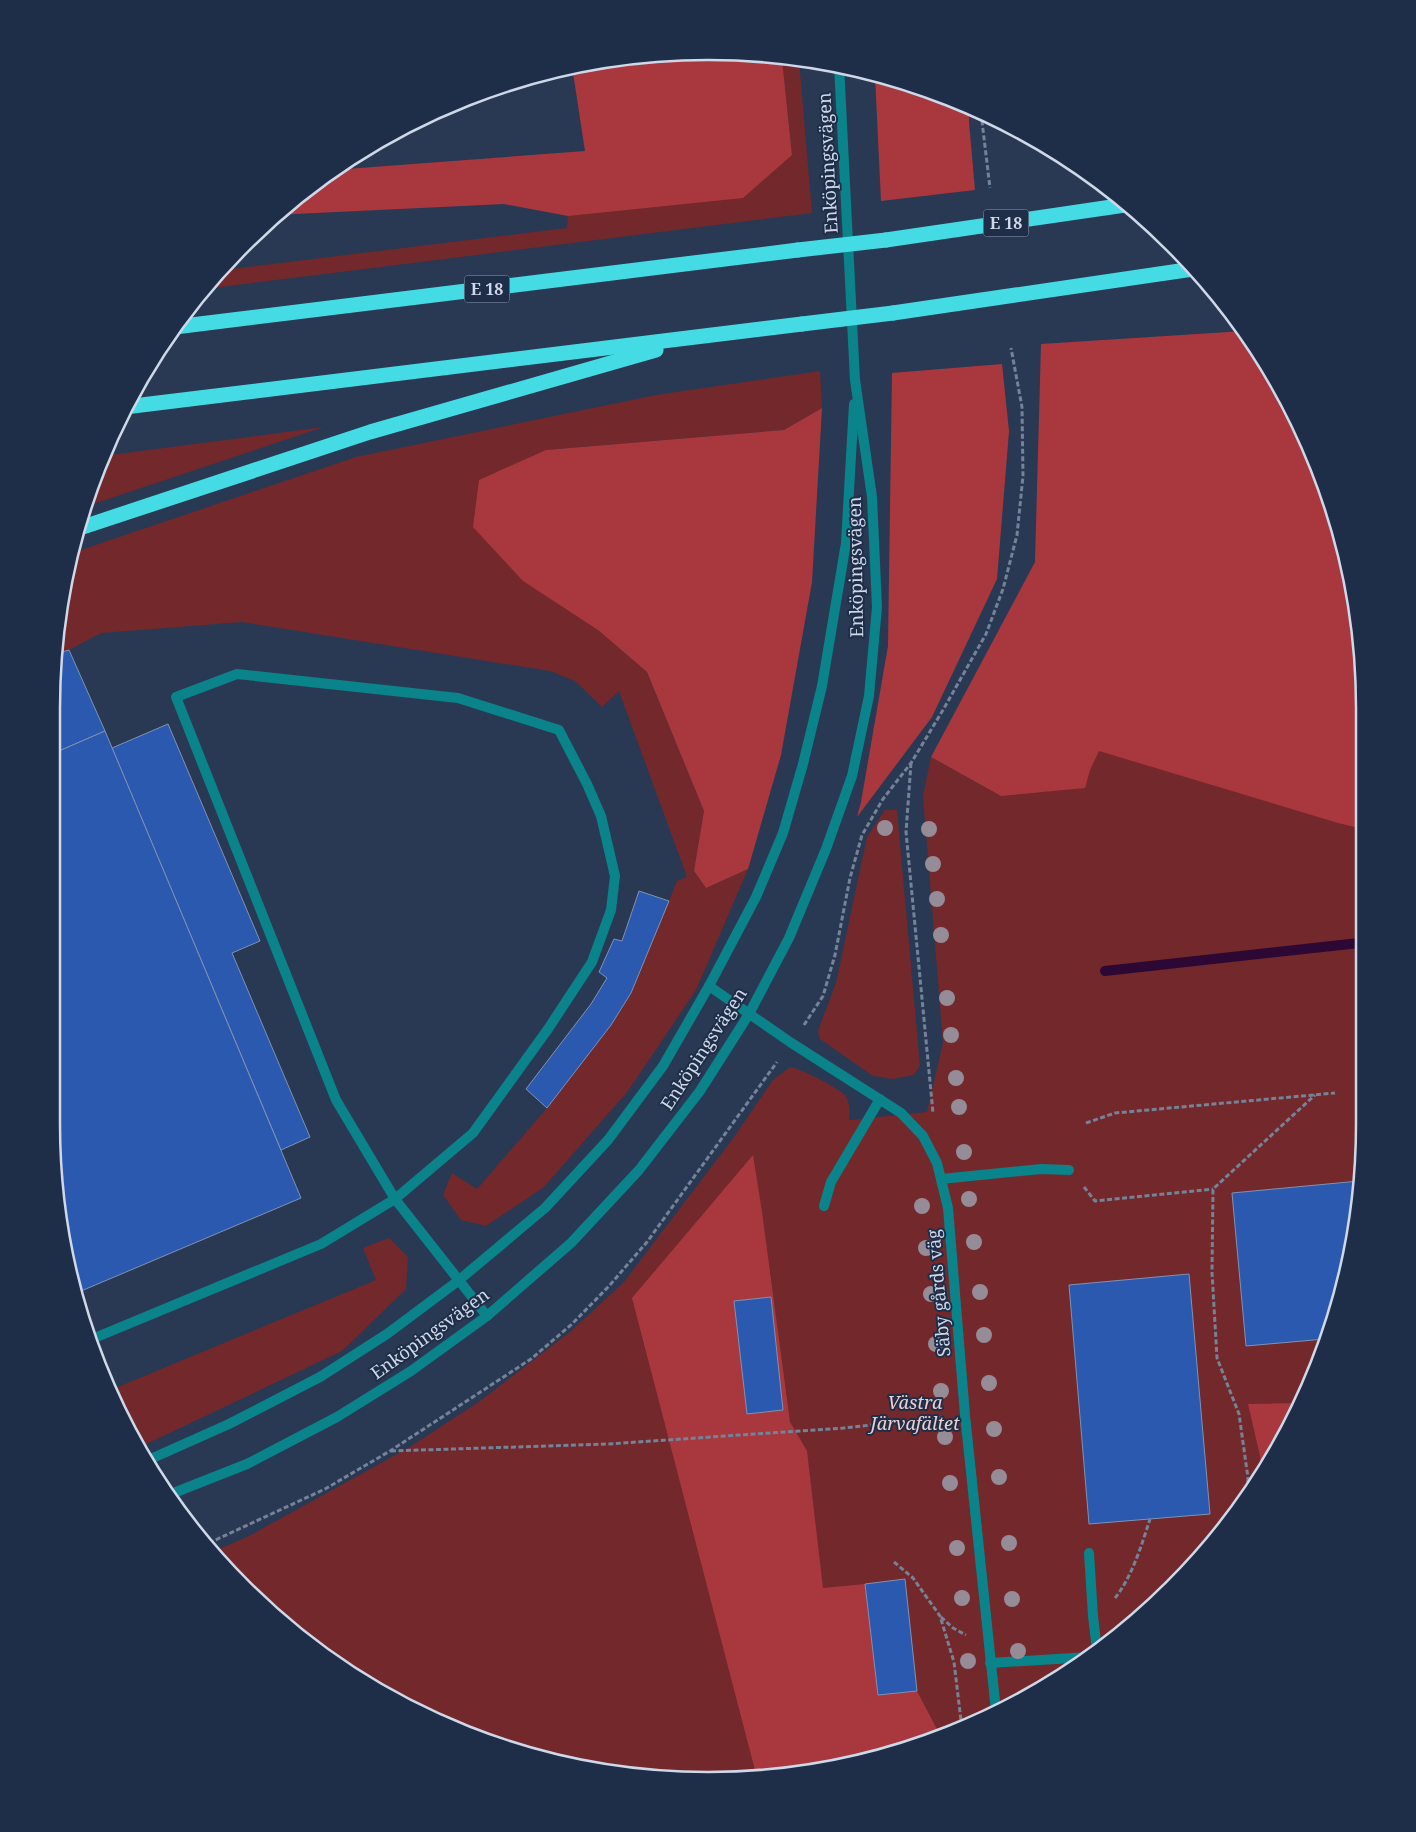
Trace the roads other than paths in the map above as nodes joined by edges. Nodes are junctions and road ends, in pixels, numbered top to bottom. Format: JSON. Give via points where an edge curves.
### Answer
{"nodes":[{"id":1,"x":839,"y":73,"type":"edge"},
{"id":2,"x":1117,"y":206,"type":"edge"},
{"id":3,"x":1185,"y":270,"type":"edge"},
{"id":4,"x":185,"y":326,"type":"edge"},
{"id":5,"x":702,"y":336,"type":"junction"},
{"id":6,"x":856,"y":380,"type":"junction"},
{"id":7,"x":135,"y":406,"type":"edge"},
{"id":8,"x":86,"y":526,"type":"edge"},
{"id":9,"x":709,"y":986,"type":"junction"},
{"id":10,"x":749,"y":1014,"type":"junction"},
{"id":11,"x":880,"y":1099,"type":"junction"},
{"id":12,"x":1069,"y":1170,"type":"road end"},
{"id":13,"x":941,"y":1178,"type":"junction"},
{"id":14,"x":395,"y":1199,"type":"junction"},
{"id":15,"x":824,"y":1206,"type":"dead end"},
{"id":16,"x":458,"y":1281,"type":"junction"},
{"id":17,"x":487,"y":1316,"type":"junction"},
{"id":18,"x":96,"y":1337,"type":"edge"},
{"id":19,"x":153,"y":1459,"type":"edge"},
{"id":20,"x":175,"y":1493,"type":"edge"},
{"id":21,"x":1089,"y":1553,"type":"dead end"},
{"id":22,"x":1097,"y":1642,"type":"edge"},
{"id":23,"x":1075,"y":1658,"type":"edge"},
{"id":24,"x":990,"y":1663,"type":"junction"},
{"id":25,"x":995,"y":1705,"type":"edge"}],
"edges":[{"from":1,"to":6,"type":"street","name":"Enköpingsvägen"},
{"from":2,"to":4,"type":"highway","number":"E 18","bridge":true,"via":[[886,240]]},
{"from":3,"to":5,"type":"highway","bridge":true,"via":[[893,313]]},
{"from":5,"to":7,"type":"highway"},
{"from":5,"to":8,"type":"highway","via":[[370,432]]},
{"from":6,"to":9,"type":"street","name":"Enköpingsvägen","via":[[846,543],[822,686],[783,833],[756,897]]},
{"from":6,"to":10,"type":"street","name":"Enköpingsvägen","via":[[872,497],[877,607],[869,696],[852,776],[826,849],[790,938]]},
{"from":9,"to":10,"type":"street","name":"Säby gårds väg"},
{"from":9,"to":16,"type":"street","name":"Enköpingsvägen","via":[[663,1066],[608,1140],[544,1208]]},
{"from":10,"to":11,"type":"street","name":"Säby gårds väg"},
{"from":10,"to":17,"type":"street","name":"Enköpingsvägen","via":[[700,1091],[640,1170],[571,1243]]},
{"from":11,"to":13,"type":"street","name":"Säby gårds väg","via":[[901,1113],[923,1136],[938,1163]]},
{"from":11,"to":15,"type":"street","via":[[831,1182]]},
{"from":12,"to":13,"type":"street","via":[[1041,1169]]},
{"from":13,"to":24,"type":"street","name":"Säby gårds väg","via":[[948,1208]]},
{"from":14,"to":14,"type":"street","via":[[336,1100],[176,697],[237,674],[458,698],[559,730],[601,816],[615,876],[611,910],[592,962],[473,1132]]},
{"from":14,"to":16,"type":"street"},
{"from":14,"to":18,"type":"street","via":[[321,1244]]},
{"from":16,"to":17,"type":"street"},
{"from":16,"to":19,"type":"street","name":"Enköpingsvägen","via":[[320,1377]]},
{"from":17,"to":20,"type":"street","name":"Enköpingsvägen","via":[[411,1371],[336,1417],[246,1464]]},
{"from":21,"to":22,"type":"street"},
{"from":23,"to":24,"type":"street"},
{"from":24,"to":25,"type":"street","name":"Säby gårds väg"}]}
